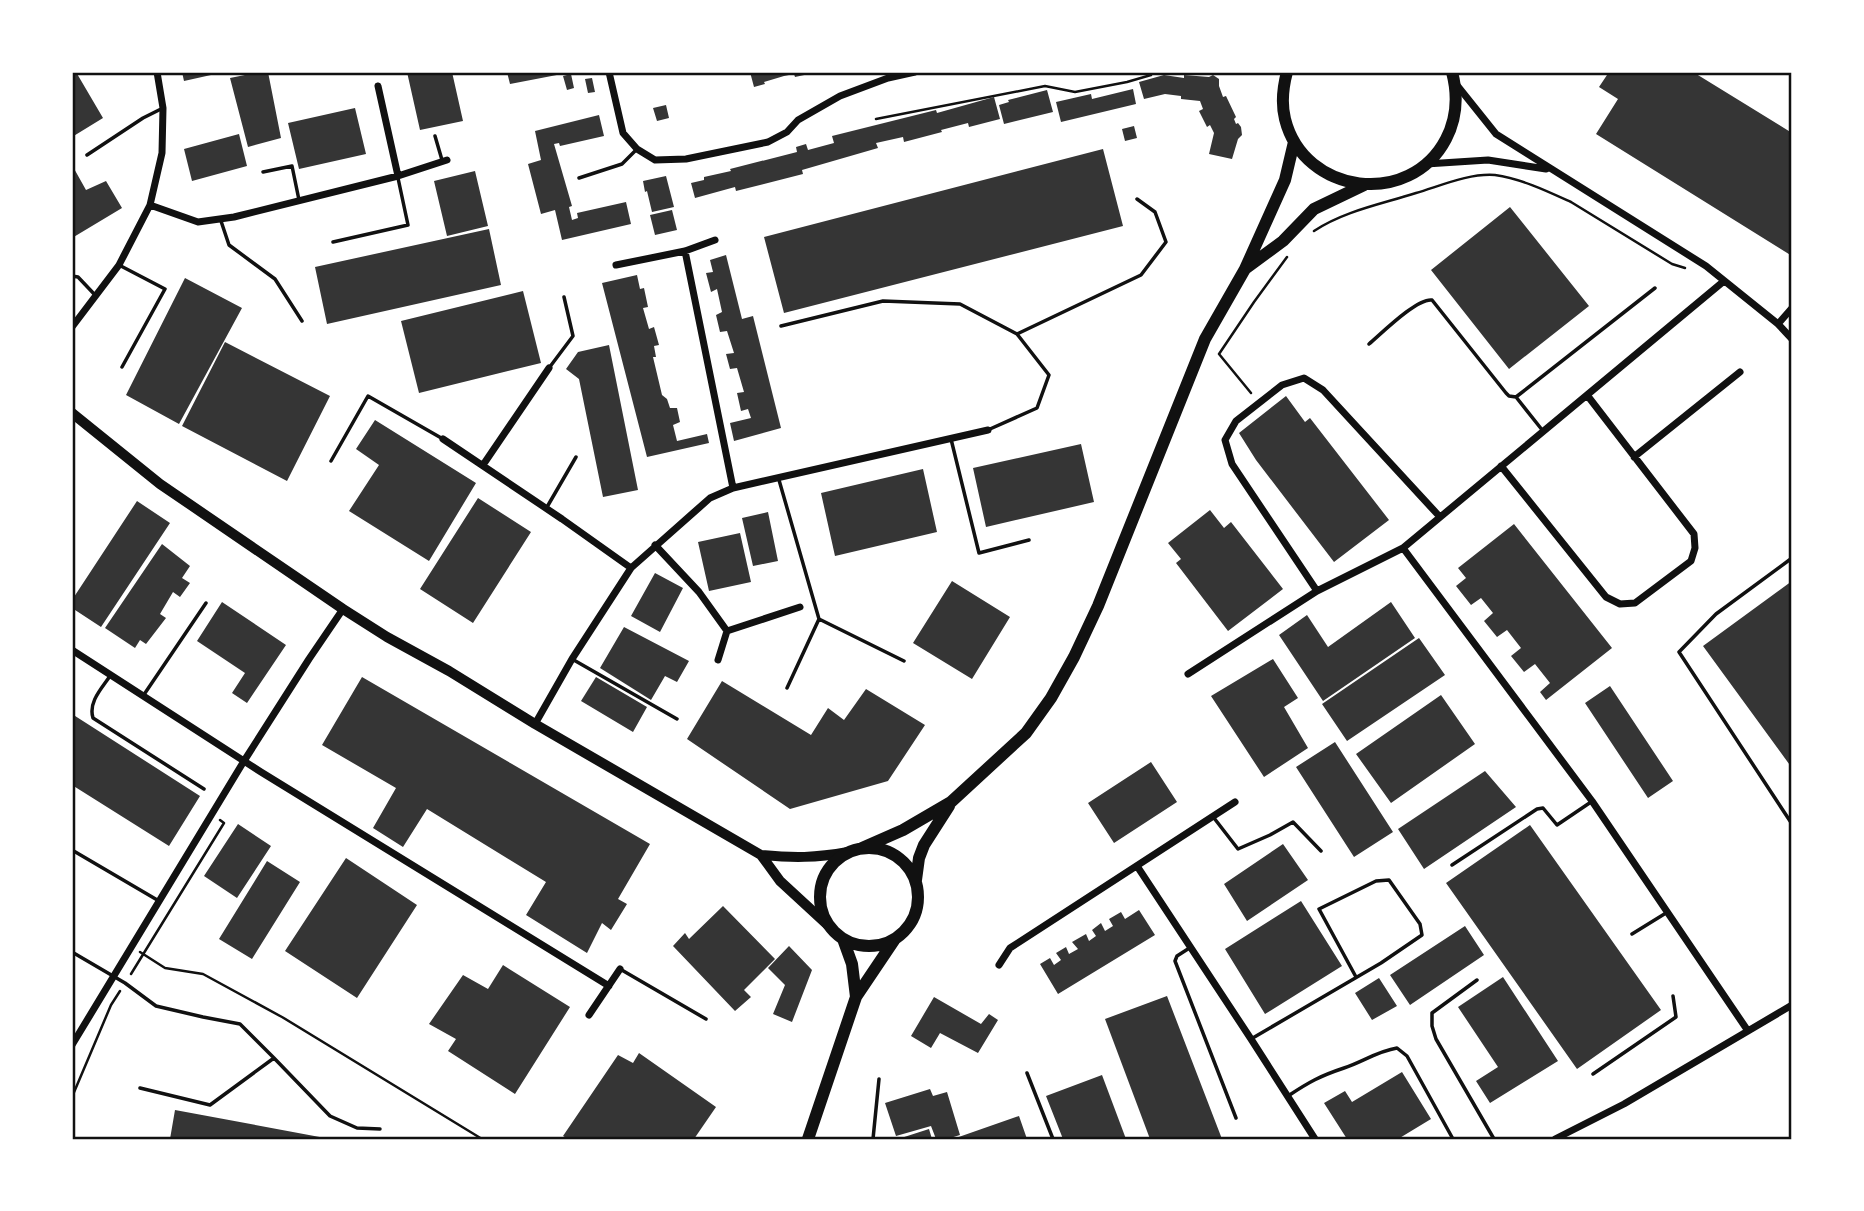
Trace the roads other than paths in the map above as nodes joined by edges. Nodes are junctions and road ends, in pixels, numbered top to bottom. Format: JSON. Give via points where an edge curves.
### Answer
{"nodes":[{"id":1,"x":157,"y":72,"type":"edge"},
{"id":2,"x":609,"y":72,"type":"edge"},
{"id":3,"x":915,"y":72,"type":"edge"},
{"id":4,"x":1285,"y":72,"type":"edge"},
{"id":5,"x":1454,"y":78,"type":"edge"},
{"id":6,"x":378,"y":86,"type":"dead end"},
{"id":7,"x":163,"y":108,"type":"junction"},
{"id":8,"x":435,"y":136,"type":"dead end"},
{"id":9,"x":1294,"y":142,"type":"junction"},
{"id":10,"x":636,"y":149,"type":"junction"},
{"id":11,"x":87,"y":156,"type":"dead end"},
{"id":12,"x":445,"y":161,"type":"joint"},
{"id":13,"x":1426,"y":164,"type":"junction"},
{"id":14,"x":1550,"y":169,"type":"junction"},
{"id":15,"x":263,"y":172,"type":"dead end"},
{"id":16,"x":398,"y":176,"type":"junction"},
{"id":17,"x":579,"y":177,"type":"dead end"},
{"id":18,"x":1364,"y":185,"type":"junction"},
{"id":19,"x":1137,"y":199,"type":"dead end"},
{"id":20,"x":299,"y":200,"type":"junction"},
{"id":21,"x":150,"y":205,"type":"junction"},
{"id":22,"x":220,"y":219,"type":"junction"},
{"id":23,"x":715,"y":240,"type":"dead end"},
{"id":24,"x":333,"y":242,"type":"dead end"},
{"id":25,"x":685,"y":251,"type":"junction"},
{"id":26,"x":119,"y":265,"type":"junction"},
{"id":27,"x":616,"y":265,"type":"dead end"},
{"id":28,"x":1245,"y":269,"type":"junction"},
{"id":29,"x":72,"y":276,"type":"edge"},
{"id":30,"x":1724,"y":281,"type":"junction"},
{"id":31,"x":1655,"y":288,"type":"dead end"},
{"id":32,"x":96,"y":296,"type":"junction"},
{"id":33,"x":564,"y":297,"type":"dead end"},
{"id":34,"x":1792,"y":309,"type":"edge"},
{"id":35,"x":302,"y":321,"type":"dead end"},
{"id":36,"x":1778,"y":324,"type":"junction"},
{"id":37,"x":781,"y":326,"type":"dead end"},
{"id":38,"x":72,"y":327,"type":"edge"},
{"id":39,"x":1017,"y":334,"type":"junction"},
{"id":40,"x":1792,"y":339,"type":"edge"},
{"id":41,"x":1369,"y":344,"type":"dead end"},
{"id":42,"x":122,"y":367,"type":"dead end"},
{"id":43,"x":549,"y":368,"type":"joint"},
{"id":44,"x":1740,"y":372,"type":"dead end"},
{"id":45,"x":1587,"y":395,"type":"junction"},
{"id":46,"x":1516,"y":397,"type":"junction"},
{"id":47,"x":72,"y":413,"type":"edge"},
{"id":48,"x":988,"y":430,"type":"joint"},
{"id":49,"x":1544,"y":431,"type":"junction"},
{"id":50,"x":443,"y":439,"type":"joint"},
{"id":51,"x":951,"y":439,"type":"junction"},
{"id":52,"x":576,"y":457,"type":"dead end"},
{"id":53,"x":1634,"y":457,"type":"junction"},
{"id":54,"x":331,"y":461,"type":"dead end"},
{"id":55,"x":483,"y":465,"type":"junction"},
{"id":56,"x":1501,"y":466,"type":"junction"},
{"id":57,"x":778,"y":478,"type":"junction"},
{"id":58,"x":733,"y":488,"type":"junction"},
{"id":59,"x":546,"y":508,"type":"junction"},
{"id":60,"x":1440,"y":517,"type":"junction"},
{"id":61,"x":1029,"y":540,"type":"dead end"},
{"id":62,"x":655,"y":545,"type":"junction"},
{"id":63,"x":1403,"y":548,"type":"junction"},
{"id":64,"x":1792,"y":558,"type":"edge"},
{"id":65,"x":631,"y":568,"type":"junction"},
{"id":66,"x":1317,"y":591,"type":"junction"},
{"id":67,"x":206,"y":603,"type":"dead end"},
{"id":68,"x":800,"y":607,"type":"dead end"},
{"id":69,"x":344,"y":609,"type":"junction"},
{"id":70,"x":818,"y":619,"type":"junction"},
{"id":71,"x":727,"y":631,"type":"junction"},
{"id":72,"x":72,"y":650,"type":"edge"},
{"id":73,"x":572,"y":659,"type":"junction"},
{"id":74,"x":718,"y":660,"type":"dead end"},
{"id":75,"x":904,"y":661,"type":"dead end"},
{"id":76,"x":1188,"y":674,"type":"dead end"},
{"id":77,"x":111,"y":675,"type":"junction"},
{"id":78,"x":787,"y":688,"type":"dead end"},
{"id":79,"x":143,"y":696,"type":"junction"},
{"id":80,"x":677,"y":719,"type":"dead end"},
{"id":81,"x":535,"y":724,"type":"junction"},
{"id":82,"x":244,"y":761,"type":"junction"},
{"id":83,"x":204,"y":789,"type":"dead end"},
{"id":84,"x":1592,"y":801,"type":"junction"},
{"id":85,"x":951,"y":802,"type":"junction"},
{"id":86,"x":1234,"y":802,"type":"dead end"},
{"id":87,"x":1213,"y":816,"type":"junction"},
{"id":88,"x":1792,"y":824,"type":"edge"},
{"id":89,"x":862,"y":848,"type":"junction"},
{"id":90,"x":72,"y":850,"type":"edge"},
{"id":91,"x":1321,"y":851,"type":"dead end"},
{"id":92,"x":848,"y":852,"type":"junction"},
{"id":93,"x":761,"y":855,"type":"junction"},
{"id":94,"x":1452,"y":865,"type":"dead end"},
{"id":95,"x":1137,"y":866,"type":"junction"},
{"id":96,"x":916,"y":882,"type":"junction"},
{"id":97,"x":159,"y":901,"type":"junction"},
{"id":98,"x":1667,"y":912,"type":"junction"},
{"id":99,"x":831,"y":928,"type":"junction"},
{"id":100,"x":1632,"y":934,"type":"dead end"},
{"id":101,"x":895,"y":938,"type":"junction"},
{"id":102,"x":843,"y":939,"type":"junction"},
{"id":103,"x":1191,"y":947,"type":"junction"},
{"id":104,"x":72,"y":951,"type":"edge"},
{"id":105,"x":999,"y":965,"type":"dead end"},
{"id":106,"x":620,"y":969,"type":"joint"},
{"id":107,"x":113,"y":975,"type":"junction"},
{"id":108,"x":1356,"y":977,"type":"junction"},
{"id":109,"x":1477,"y":980,"type":"dead end"},
{"id":110,"x":609,"y":986,"type":"junction"},
{"id":111,"x":1673,"y":996,"type":"dead end"},
{"id":112,"x":856,"y":997,"type":"junction"},
{"id":113,"x":1792,"y":1005,"type":"edge"},
{"id":114,"x":589,"y":1015,"type":"dead end"},
{"id":115,"x":706,"y":1020,"type":"dead end"},
{"id":116,"x":1748,"y":1031,"type":"junction"},
{"id":117,"x":1251,"y":1038,"type":"junction"},
{"id":118,"x":72,"y":1045,"type":"edge"},
{"id":119,"x":274,"y":1058,"type":"junction"},
{"id":120,"x":1027,"y":1073,"type":"dead end"},
{"id":121,"x":1593,"y":1074,"type":"dead end"},
{"id":122,"x":879,"y":1079,"type":"dead end"},
{"id":123,"x":140,"y":1088,"type":"dead end"},
{"id":124,"x":1288,"y":1096,"type":"junction"},
{"id":125,"x":1236,"y":1118,"type":"dead end"},
{"id":126,"x":380,"y":1129,"type":"dead end"},
{"id":127,"x":808,"y":1139,"type":"edge"},
{"id":128,"x":873,"y":1139,"type":"edge"},
{"id":129,"x":1053,"y":1139,"type":"edge"},
{"id":130,"x":1315,"y":1139,"type":"edge"},
{"id":131,"x":1452,"y":1139,"type":"edge"},
{"id":132,"x":1494,"y":1139,"type":"edge"},
{"id":133,"x":1555,"y":1139,"type":"edge"}],
"edges":[{"from":1,"to":7,"type":"street"},
{"from":2,"to":10,"type":"street","via":[[623,133]]},
{"from":3,"to":10,"type":"street","via":[[840,96],[768,142],[686,159],[655,160]]},
{"from":4,"to":9,"type":"highway","via":[[1285,120]]},
{"from":5,"to":13,"type":"highway","via":[[1456,106],[1451,128]]},
{"from":5,"to":14,"type":"street","via":[[1496,134]]},
{"from":6,"to":16,"type":"street"},
{"from":7,"to":11,"type":"lane"},
{"from":7,"to":21,"type":"street","via":[[162,153]]},
{"from":8,"to":12,"type":"lane"},
{"from":9,"to":18,"type":"highway","via":[[1312,163],[1336,178]]},
{"from":9,"to":28,"type":"highway","via":[[1285,180]]},
{"from":10,"to":17,"type":"lane","via":[[622,164]]},
{"from":12,"to":16,"type":"street"},
{"from":13,"to":14,"type":"street","via":[[1488,160]]},
{"from":13,"to":18,"type":"highway","via":[[1397,181]]},
{"from":14,"to":30,"type":"street"},
{"from":15,"to":20,"type":"lane","via":[[292,166]]},
{"from":16,"to":20,"type":"street"},
{"from":16,"to":24,"type":"lane","via":[[408,225]]},
{"from":18,"to":28,"type":"highway","via":[[1314,209],[1283,241]]},
{"from":19,"to":39,"type":"lane","via":[[1155,212],[1166,242],[1141,275]]},
{"from":20,"to":22,"type":"street"},
{"from":21,"to":22,"type":"street","via":[[198,222]]},
{"from":21,"to":26,"type":"street"},
{"from":22,"to":35,"type":"lane","via":[[229,245],[275,279]]},
{"from":23,"to":25,"type":"street"},
{"from":25,"to":27,"type":"street"},
{"from":25,"to":58,"type":"street"},
{"from":26,"to":32,"type":"street"},
{"from":26,"to":42,"type":"lane","via":[[165,289]]},
{"from":28,"to":85,"type":"highway","via":[[1205,339],[1074,657],[1026,733]]},
{"from":29,"to":32,"type":"lane"},
{"from":30,"to":36,"type":"street"},
{"from":30,"to":45,"type":"street"},
{"from":31,"to":46,"type":"lane"},
{"from":32,"to":38,"type":"street"},
{"from":33,"to":43,"type":"lane","via":[[573,336]]},
{"from":34,"to":36,"type":"street"},
{"from":36,"to":40,"type":"street"},
{"from":37,"to":39,"type":"lane","via":[[883,301],[960,304]]},
{"from":39,"to":48,"type":"lane","via":[[1049,375],[1037,408]]},
{"from":41,"to":46,"type":"lane","via":[[1416,305],[1432,300],[1506,393]]},
{"from":43,"to":55,"type":"street"},
{"from":44,"to":53,"type":"street"},
{"from":45,"to":49,"type":"street"},
{"from":45,"to":53,"type":"street"},
{"from":46,"to":49,"type":"lane"},
{"from":47,"to":69,"type":"main road","via":[[160,484]]},
{"from":48,"to":51,"type":"street"},
{"from":49,"to":56,"type":"street"},
{"from":50,"to":54,"type":"lane","via":[[368,396]]},
{"from":50,"to":55,"type":"street"},
{"from":51,"to":57,"type":"street"},
{"from":51,"to":61,"type":"lane","via":[[979,552]]},
{"from":52,"to":59,"type":"lane"},
{"from":53,"to":56,"type":"street","via":[[1694,534],[1695,548],[1691,561],[1635,603],[1620,604],[1606,597]]},
{"from":55,"to":59,"type":"street"},
{"from":56,"to":60,"type":"street"},
{"from":57,"to":58,"type":"street"},
{"from":57,"to":70,"type":"lane"},
{"from":58,"to":62,"type":"street","via":[[710,498]]},
{"from":59,"to":65,"type":"street"},
{"from":60,"to":63,"type":"street"},
{"from":60,"to":66,"type":"street","via":[[1323,390],[1304,378],[1282,386],[1236,421],[1225,440],[1232,464]]},
{"from":62,"to":65,"type":"street"},
{"from":62,"to":71,"type":"street","via":[[699,592]]},
{"from":63,"to":66,"type":"street"},
{"from":63,"to":84,"type":"street"},
{"from":64,"to":88,"type":"lane","via":[[1717,614],[1679,652]]},
{"from":65,"to":73,"type":"street"},
{"from":66,"to":76,"type":"street"},
{"from":67,"to":79,"type":"lane"},
{"from":68,"to":71,"type":"street"},
{"from":69,"to":81,"type":"main road"},
{"from":69,"to":82,"type":"street"},
{"from":70,"to":75,"type":"lane"},
{"from":70,"to":78,"type":"lane"},
{"from":71,"to":74,"type":"street"},
{"from":72,"to":77,"type":"street"},
{"from":73,"to":80,"type":"lane"},
{"from":73,"to":81,"type":"street"},
{"from":77,"to":79,"type":"street"},
{"from":77,"to":83,"type":"lane","via":[[92,703],[93,718]]},
{"from":79,"to":82,"type":"street"},
{"from":81,"to":93,"type":"main road"},
{"from":82,"to":97,"type":"street"},
{"from":82,"to":110,"type":"street"},
{"from":84,"to":94,"type":"lane","via":[[1557,825],[1543,808],[1537,809]]},
{"from":84,"to":98,"type":"street"},
{"from":85,"to":89,"type":"highway"},
{"from":85,"to":96,"type":"highway","via":[[924,845]]},
{"from":86,"to":87,"type":"street"},
{"from":87,"to":91,"type":"lane","via":[[1238,849],[1293,821]]},
{"from":87,"to":95,"type":"street"},
{"from":89,"to":92,"type":"highway"},
{"from":89,"to":96,"type":"highway","via":[[889,851],[910,869]]},
{"from":90,"to":97,"type":"lane"},
{"from":92,"to":93,"type":"main road","via":[[798,858]]},
{"from":92,"to":99,"type":"highway","via":[[835,860],[821,886],[821,908]]},
{"from":93,"to":99,"type":"main road","via":[[780,881]]},
{"from":95,"to":103,"type":"street"},
{"from":95,"to":105,"type":"street","via":[[1010,948]]},
{"from":96,"to":101,"type":"highway","via":[[915,914]]},
{"from":97,"to":107,"type":"street"},
{"from":98,"to":100,"type":"lane"},
{"from":98,"to":116,"type":"street"},
{"from":99,"to":102,"type":"highway"},
{"from":101,"to":102,"type":"highway","via":[[869,946]]},
{"from":101,"to":112,"type":"highway"},
{"from":102,"to":112,"type":"highway"},
{"from":103,"to":117,"type":"street"},
{"from":103,"to":125,"type":"lane","via":[[1175,961]]},
{"from":104,"to":107,"type":"lane"},
{"from":106,"to":110,"type":"street"},
{"from":106,"to":115,"type":"lane"},
{"from":107,"to":118,"type":"street"},
{"from":107,"to":119,"type":"lane","via":[[156,1006],[240,1024]]},
{"from":108,"to":108,"type":"lane","via":[[1422,935],[1420,924],[1389,880],[1376,881],[1319,909]]},
{"from":108,"to":117,"type":"lane"},
{"from":109,"to":132,"type":"lane","via":[[1432,1013],[1432,1027]]},
{"from":110,"to":114,"type":"street"},
{"from":111,"to":121,"type":"lane","via":[[1676,1017]]},
{"from":112,"to":127,"type":"highway"},
{"from":113,"to":116,"type":"street"},
{"from":116,"to":133,"type":"street"},
{"from":117,"to":124,"type":"street"},
{"from":119,"to":123,"type":"lane","via":[[210,1105]]},
{"from":119,"to":126,"type":"lane","via":[[330,1116],[356,1128]]},
{"from":120,"to":129,"type":"lane"},
{"from":122,"to":128,"type":"lane"},
{"from":124,"to":130,"type":"street"},
{"from":124,"to":131,"type":"lane","via":[[1314,1079],[1397,1048],[1407,1056]]}]}
